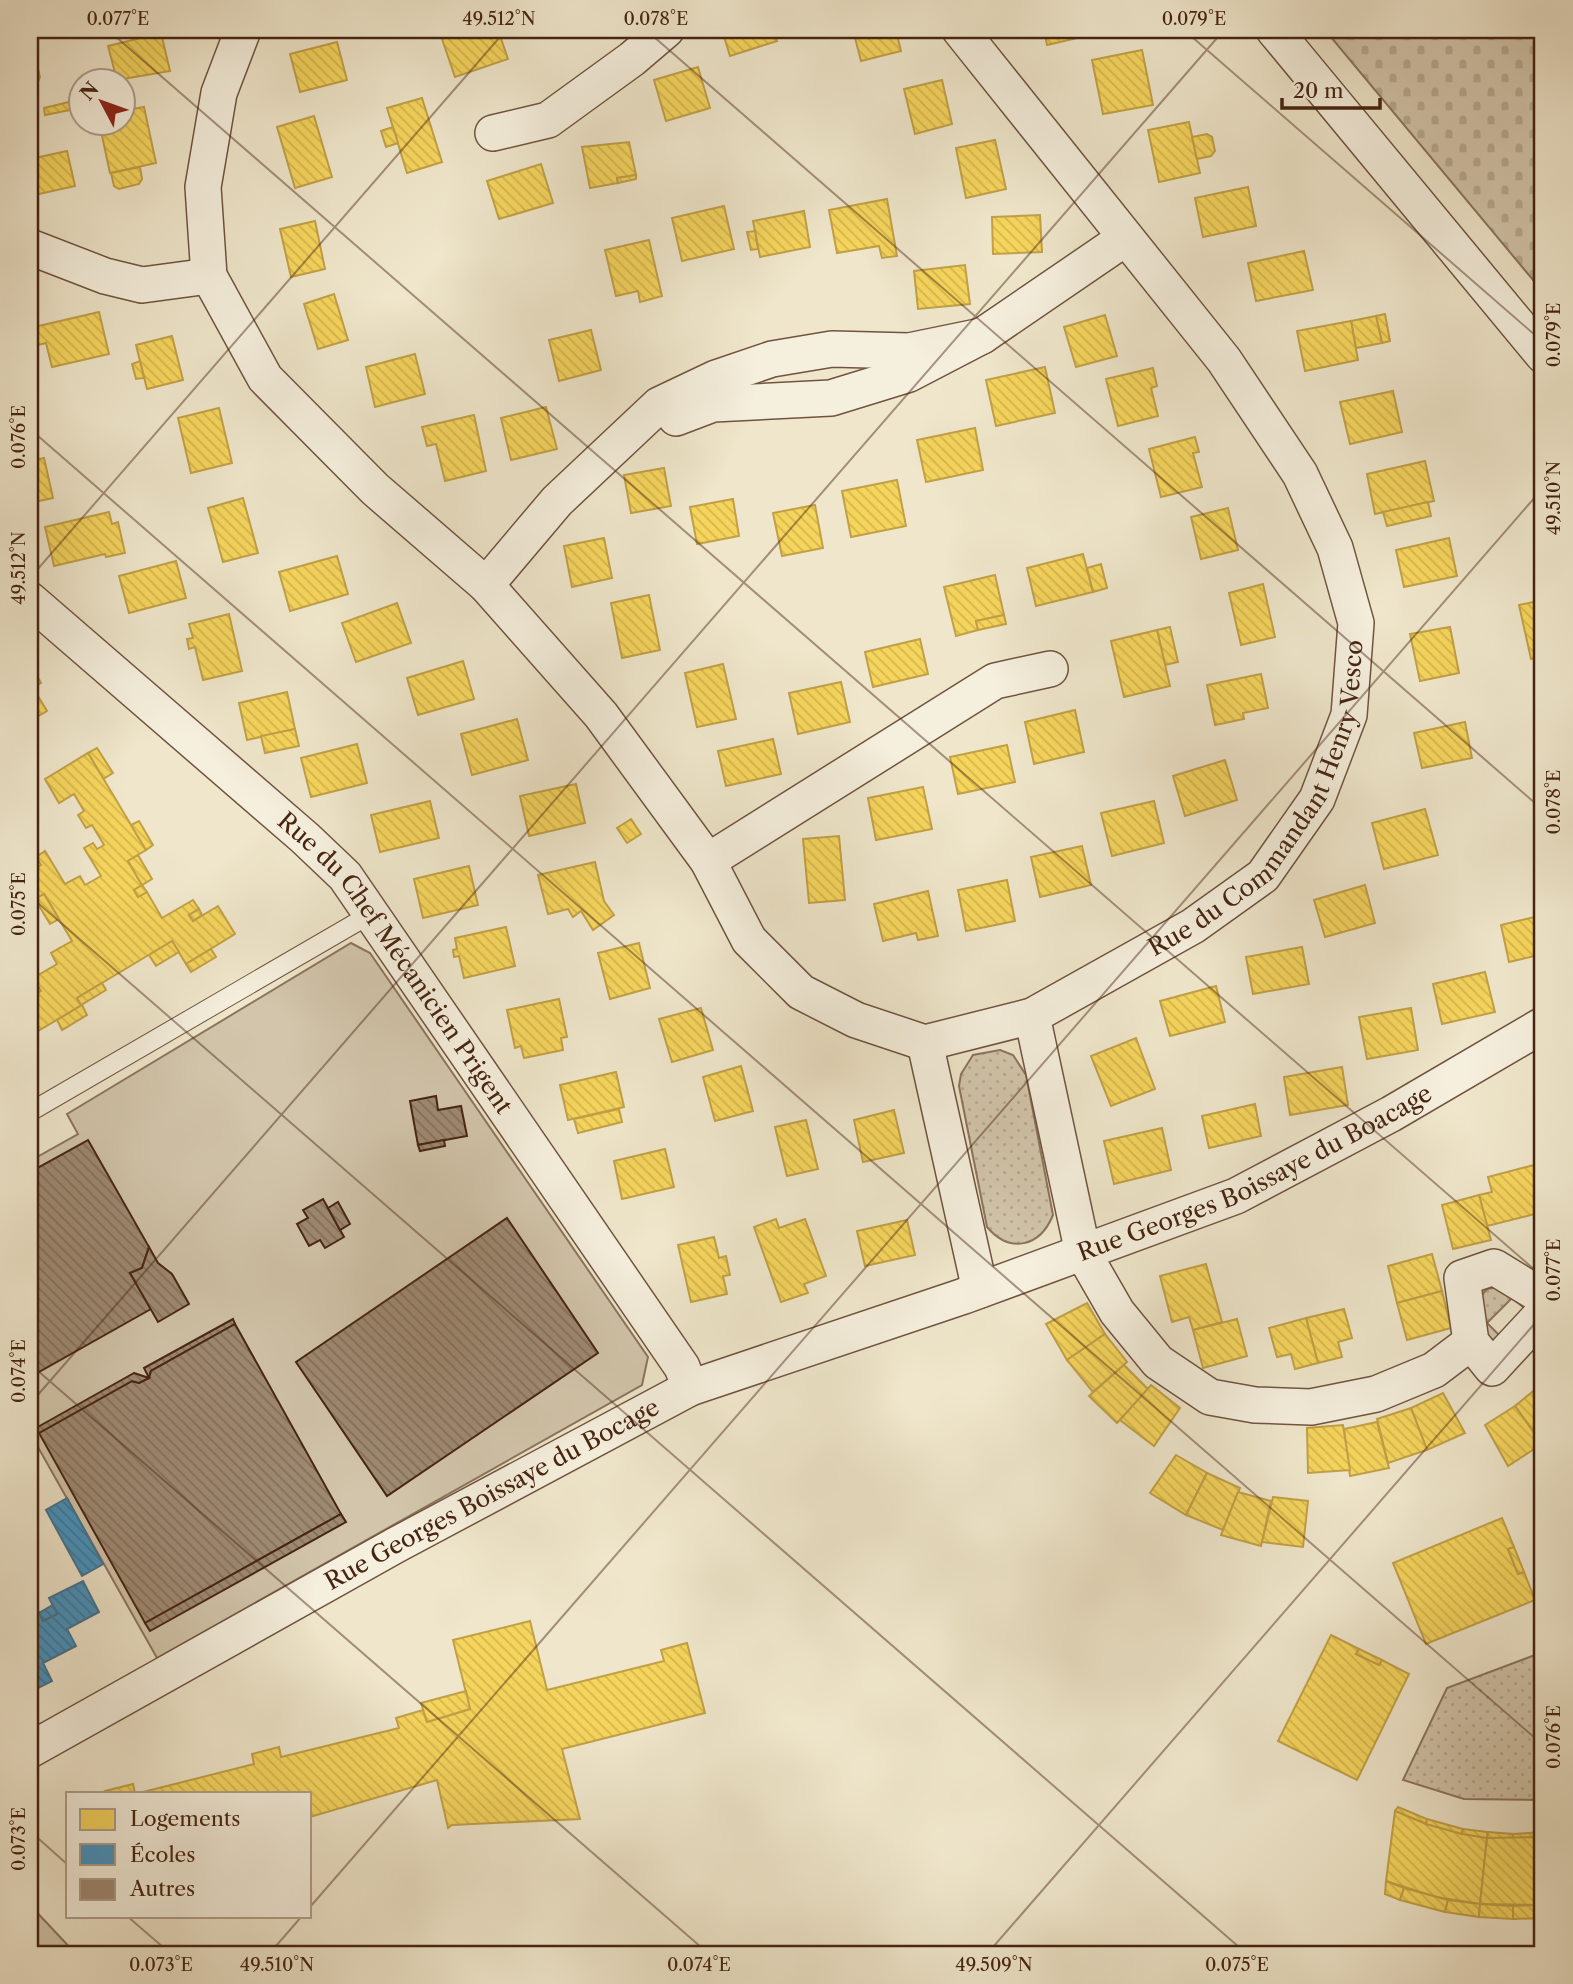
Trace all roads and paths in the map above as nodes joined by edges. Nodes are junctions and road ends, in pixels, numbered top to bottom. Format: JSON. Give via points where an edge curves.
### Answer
{"nodes":[{"id":1,"x":243,"y":30,"type":"edge"},
{"id":2,"x":666,"y":30,"type":"edge"},
{"id":3,"x":960,"y":30,"type":"edge"},
{"id":4,"x":1274,"y":30,"type":"edge"},
{"id":5,"x":493,"y":133,"type":"dead end"},
{"id":6,"x":1124,"y":239,"type":"junction"},
{"id":7,"x":30,"y":247,"type":"edge"},
{"id":8,"x":209,"y":276,"type":"junction"},
{"id":9,"x":982,"y":336,"type":"junction"},
{"id":10,"x":1543,"y":355,"type":"edge"},
{"id":11,"x":624,"y":438,"type":"junction"},
{"id":12,"x":486,"y":584,"type":"junction"},
{"id":13,"x":30,"y":600,"type":"edge"},
{"id":14,"x":1050,"y":669,"type":"dead end"},
{"id":15,"x":708,"y":861,"type":"junction"},
{"id":16,"x":371,"y":914,"type":"junction"},
{"id":17,"x":1032,"y":1016,"type":"junction"},
{"id":18,"x":1539,"y":1039,"type":"edge"},
{"id":19,"x":925,"y":1043,"type":"junction"},
{"id":20,"x":30,"y":1112,"type":"edge"},
{"id":21,"x":1083,"y":1253,"type":"junction"},
{"id":22,"x":980,"y":1290,"type":"junction"},
{"id":23,"x":1543,"y":1297,"type":"edge"},
{"id":24,"x":1543,"y":1313,"type":"edge"},
{"id":25,"x":1471,"y":1342,"type":"junction"},
{"id":26,"x":690,"y":1388,"type":"junction"},
{"id":27,"x":30,"y":1750,"type":"edge"}],
"edges":[{"from":1,"to":8,"type":"street","via":[[219,93],[203,187]]},
{"from":2,"to":5,"type":"street","via":[[548,120]]},
{"from":3,"to":6,"type":"street","name":"Rue du Commandant Henry Vesco"},
{"from":4,"to":10,"type":"street"},
{"from":6,"to":9,"type":"street"},
{"from":6,"to":17,"type":"street","name":"Rue du Commandant Henry Vesco","via":[[1224,360],[1300,474],[1335,548],[1356,623],[1349,715],[1317,799],[1263,876],[1193,926]]},
{"from":7,"to":8,"type":"street","via":[[142,285]]},
{"from":8,"to":12,"type":"street","via":[[265,378],[375,489]]},
{"from":9,"to":11,"type":"street","via":[[909,374],[831,398],[713,404]]},
{"from":9,"to":11,"type":"street","via":[[909,351],[832,349],[772,359],[716,378],[659,405]]},
{"from":11,"to":12,"type":"street","via":[[557,501]]},
{"from":12,"to":15,"type":"street","via":[[601,715]]},
{"from":13,"to":16,"type":"street","name":"Rue du Chef Mécanicien Prigent","via":[[305,838],[345,876]]},
{"from":14,"to":15,"type":"street","via":[[995,681]]},
{"from":15,"to":19,"type":"street","via":[[749,940],[801,992],[856,1020]]},
{"from":16,"to":20,"type":"lane"},
{"from":16,"to":26,"type":"street","name":"Rue du Chef Mécanicien Prigent","via":[[682,1367]]},
{"from":17,"to":19,"type":"street","name":"Rue du Commandant Henry Vesco"},
{"from":17,"to":21,"type":"street"},
{"from":18,"to":21,"type":"street","name":"Rue Georges Boissaye du Boacage","via":[[1236,1196]]},
{"from":19,"to":22,"type":"street"},
{"from":21,"to":22,"type":"street","name":"Rue Georges Boissaye du Bocage"},
{"from":21,"to":25,"type":"street","name":"Rue Georges Boissaye du Boacage","via":[[1117,1312],[1158,1362],[1210,1397],[1255,1405],[1311,1407],[1376,1394],[1434,1370]]},
{"from":22,"to":26,"type":"street","name":"Rue Georges Boissaye du Bocage"},
{"from":23,"to":25,"type":"street","via":[[1494,1267],[1462,1278]]},
{"from":24,"to":25,"type":"street","via":[[1492,1368]]},
{"from":26,"to":27,"type":"street","name":"Rue Georges Boissaye du Bocage","via":[[396,1545]]}]}
